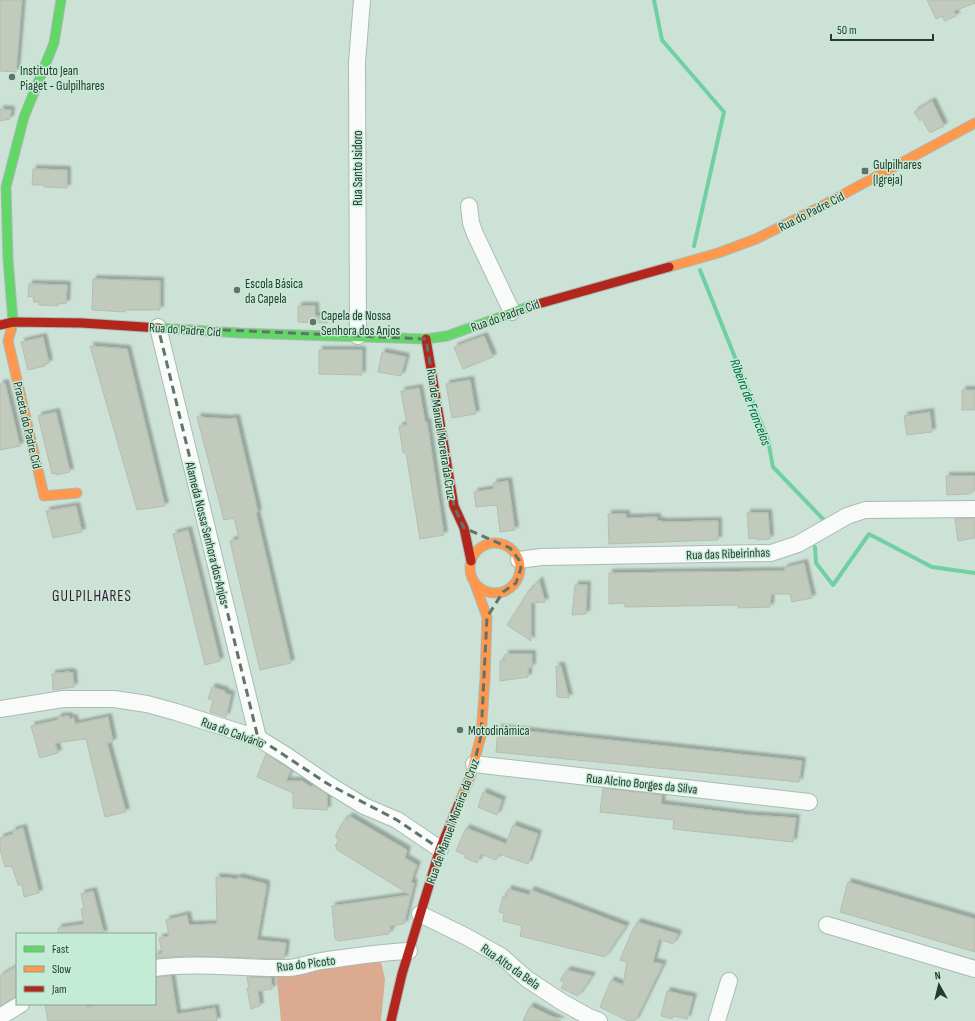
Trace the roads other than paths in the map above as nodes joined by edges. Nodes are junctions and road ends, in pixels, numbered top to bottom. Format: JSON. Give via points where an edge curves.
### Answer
{"nodes":[{"id":1,"x":61,"y":0,"type":"edge"},
{"id":2,"x":362,"y":0,"type":"edge"},
{"id":3,"x":975,"y":123,"type":"edge"},
{"id":4,"x":3,"y":187,"type":"edge"},
{"id":5,"x":469,"y":206,"type":"dead end"},
{"id":6,"x":512,"y":312,"type":"junction"},
{"id":7,"x":13,"y":322,"type":"junction"},
{"id":8,"x":0,"y":325,"type":"edge"},
{"id":9,"x":158,"y":327,"type":"junction"},
{"id":10,"x":358,"y":336,"type":"junction"},
{"id":11,"x":426,"y":339,"type":"junction"},
{"id":12,"x":77,"y":493,"type":"dead end"},
{"id":13,"x":975,"y":508,"type":"edge"},
{"id":14,"x":464,"y":528,"type":"junction"},
{"id":15,"x":495,"y":543,"type":"junction"},
{"id":16,"x":519,"y":560,"type":"junction"},
{"id":17,"x":471,"y":561,"type":"junction"},
{"id":18,"x":475,"y":584,"type":"junction"},
{"id":19,"x":503,"y":592,"type":"junction"},
{"id":20,"x":487,"y":617,"type":"junction"},
{"id":21,"x":0,"y":709,"type":"edge"},
{"id":22,"x":258,"y":738,"type":"junction"},
{"id":23,"x":474,"y":764,"type":"junction"},
{"id":24,"x":809,"y":802,"type":"dead end"},
{"id":25,"x":440,"y":849,"type":"junction"},
{"id":26,"x":420,"y":914,"type":"junction"},
{"id":27,"x":827,"y":925,"type":"dead end"},
{"id":28,"x":409,"y":951,"type":"junction"},
{"id":29,"x":156,"y":968,"type":"edge"},
{"id":30,"x":975,"y":969,"type":"edge"},
{"id":31,"x":729,"y":981,"type":"dead end"},
{"id":32,"x":19,"y":1005,"type":"edge"},
{"id":33,"x":0,"y":1016,"type":"edge"},
{"id":34,"x":391,"y":1021,"type":"edge"},
{"id":35,"x":599,"y":1021,"type":"edge"},
{"id":36,"x":717,"y":1021,"type":"edge"}],
"edges":[{"from":1,"to":4,"type":"street","via":[[54,43],[24,117]]},
{"from":2,"to":10,"type":"street","name":"Rua Santo Isidoro","via":[[357,62]]},
{"from":3,"to":6,"type":"street","name":"Rua do Padre Cid","via":[[756,239],[718,253]]},
{"from":4,"to":7,"type":"street"},
{"from":5,"to":6,"type":"street","via":[[475,234]]},
{"from":6,"to":11,"type":"street","name":"Rua do Padre Cid","via":[[447,336]]},
{"from":7,"to":8,"type":"street","name":"Rua do Padre Cid"},
{"from":7,"to":9,"type":"street","name":"Rua do Padre Cid"},
{"from":7,"to":12,"type":"street","name":"Praceta do Padre Cid","via":[[8,341],[44,496]]},
{"from":9,"to":10,"type":"street","name":"Rua do Padre Cid","via":[[240,333]]},
{"from":9,"to":22,"type":"street","name":"Alameda Nossa Senhora dos Anjos"},
{"from":10,"to":11,"type":"street","name":"Rua do Padre Cid"},
{"from":11,"to":14,"type":"street","name":"Rua de Manuel Moreira da Cruz","via":[[454,506]]},
{"from":13,"to":16,"type":"street","name":"Rua das Ribeirinhas","via":[[865,510],[847,516],[798,544],[771,553],[541,557]]},
{"from":14,"to":15,"type":"street"},
{"from":14,"to":17,"type":"street","name":"Rua de Manuel Moreira da Cruz"},
{"from":15,"to":16,"type":"street","via":[[510,548]]},
{"from":15,"to":17,"type":"street","via":[[480,548]]},
{"from":16,"to":19,"type":"street","via":[[520,572],[516,583]]},
{"from":17,"to":18,"type":"street","via":[[471,577]]},
{"from":18,"to":19,"type":"street","via":[[488,593]]},
{"from":18,"to":20,"type":"street","name":"Rua de Manuel Moreira da Cruz"},
{"from":19,"to":20,"type":"street"},
{"from":20,"to":23,"type":"street","name":"Rua de Manuel Moreira da Cruz","via":[[481,736]]},
{"from":21,"to":22,"type":"street","name":"Rua do Calvário","via":[[63,699],[114,699],[147,704]]},
{"from":22,"to":25,"type":"street","name":"Rua do Calvário","via":[[340,792],[397,820]]},
{"from":23,"to":24,"type":"street","name":"Rua Alcino Borges da Silva"},
{"from":23,"to":25,"type":"street","name":"Rua de Manuel Moreira da Cruz"},
{"from":25,"to":26,"type":"street","name":"Rua de Manuel Moreira da Cruz"},
{"from":26,"to":28,"type":"street","name":"Rua de Manuel Moreira da Cruz"},
{"from":26,"to":35,"type":"street","name":"Rua Alto da Bela","via":[[501,956],[527,979],[562,1002]]},
{"from":27,"to":30,"type":"street"},
{"from":28,"to":29,"type":"street","name":"Rua do Picoto","via":[[382,952],[291,968],[207,965]]},
{"from":28,"to":34,"type":"street","name":"Rua de Manuel Moreira da Cruz"},
{"from":31,"to":36,"type":"street"},
{"from":32,"to":33,"type":"street"}]}
